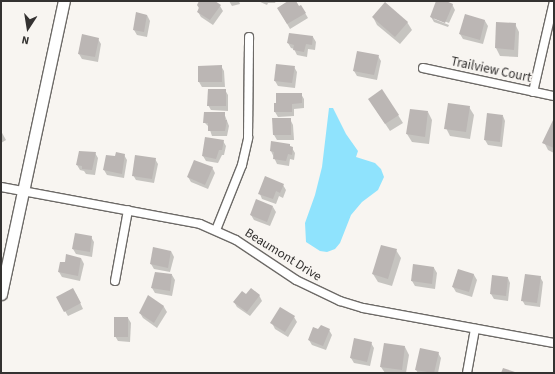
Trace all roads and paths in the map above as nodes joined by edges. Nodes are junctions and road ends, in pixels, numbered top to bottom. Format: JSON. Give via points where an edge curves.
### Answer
{"nodes":[{"id":1,"x":64,"y":1,"type":"edge"},
{"id":2,"x":554,"y":1,"type":"edge"},
{"id":3,"x":249,"y":38,"type":"dead end"},
{"id":4,"x":424,"y":68,"type":"dead end"},
{"id":5,"x":533,"y":92,"type":"junction"},
{"id":6,"x":554,"y":96,"type":"edge"},
{"id":7,"x":1,"y":187,"type":"edge"},
{"id":8,"x":23,"y":191,"type":"junction"},
{"id":9,"x":128,"y":210,"type":"junction"},
{"id":10,"x":216,"y":230,"type":"junction"},
{"id":11,"x":115,"y":281,"type":"dead end"},
{"id":12,"x":1,"y":294,"type":"edge"},
{"id":13,"x":475,"y":329,"type":"junction"},
{"id":14,"x":554,"y":343,"type":"edge"},
{"id":15,"x":467,"y":373,"type":"edge"}],
"edges":[{"from":1,"to":8,"type":"street"},
{"from":2,"to":5,"type":"street"},
{"from":3,"to":10,"type":"street","via":[[248,138],[242,165]]},
{"from":4,"to":5,"type":"street","name":"Trailview Court"},
{"from":5,"to":6,"type":"street","name":"Trailview Court"},
{"from":7,"to":8,"type":"street","name":"Beaumont Drive"},
{"from":8,"to":9,"type":"street","name":"Beaumont Drive"},
{"from":8,"to":12,"type":"street"},
{"from":9,"to":10,"type":"street","name":"Beaumont Drive","via":[[195,223]]},
{"from":9,"to":11,"type":"street"},
{"from":10,"to":13,"type":"street","name":"Beaumont Drive","via":[[253,250],[296,280],[340,301],[362,308]]},
{"from":13,"to":14,"type":"street","name":"Beaumont Drive"},
{"from":13,"to":15,"type":"street"}]}
